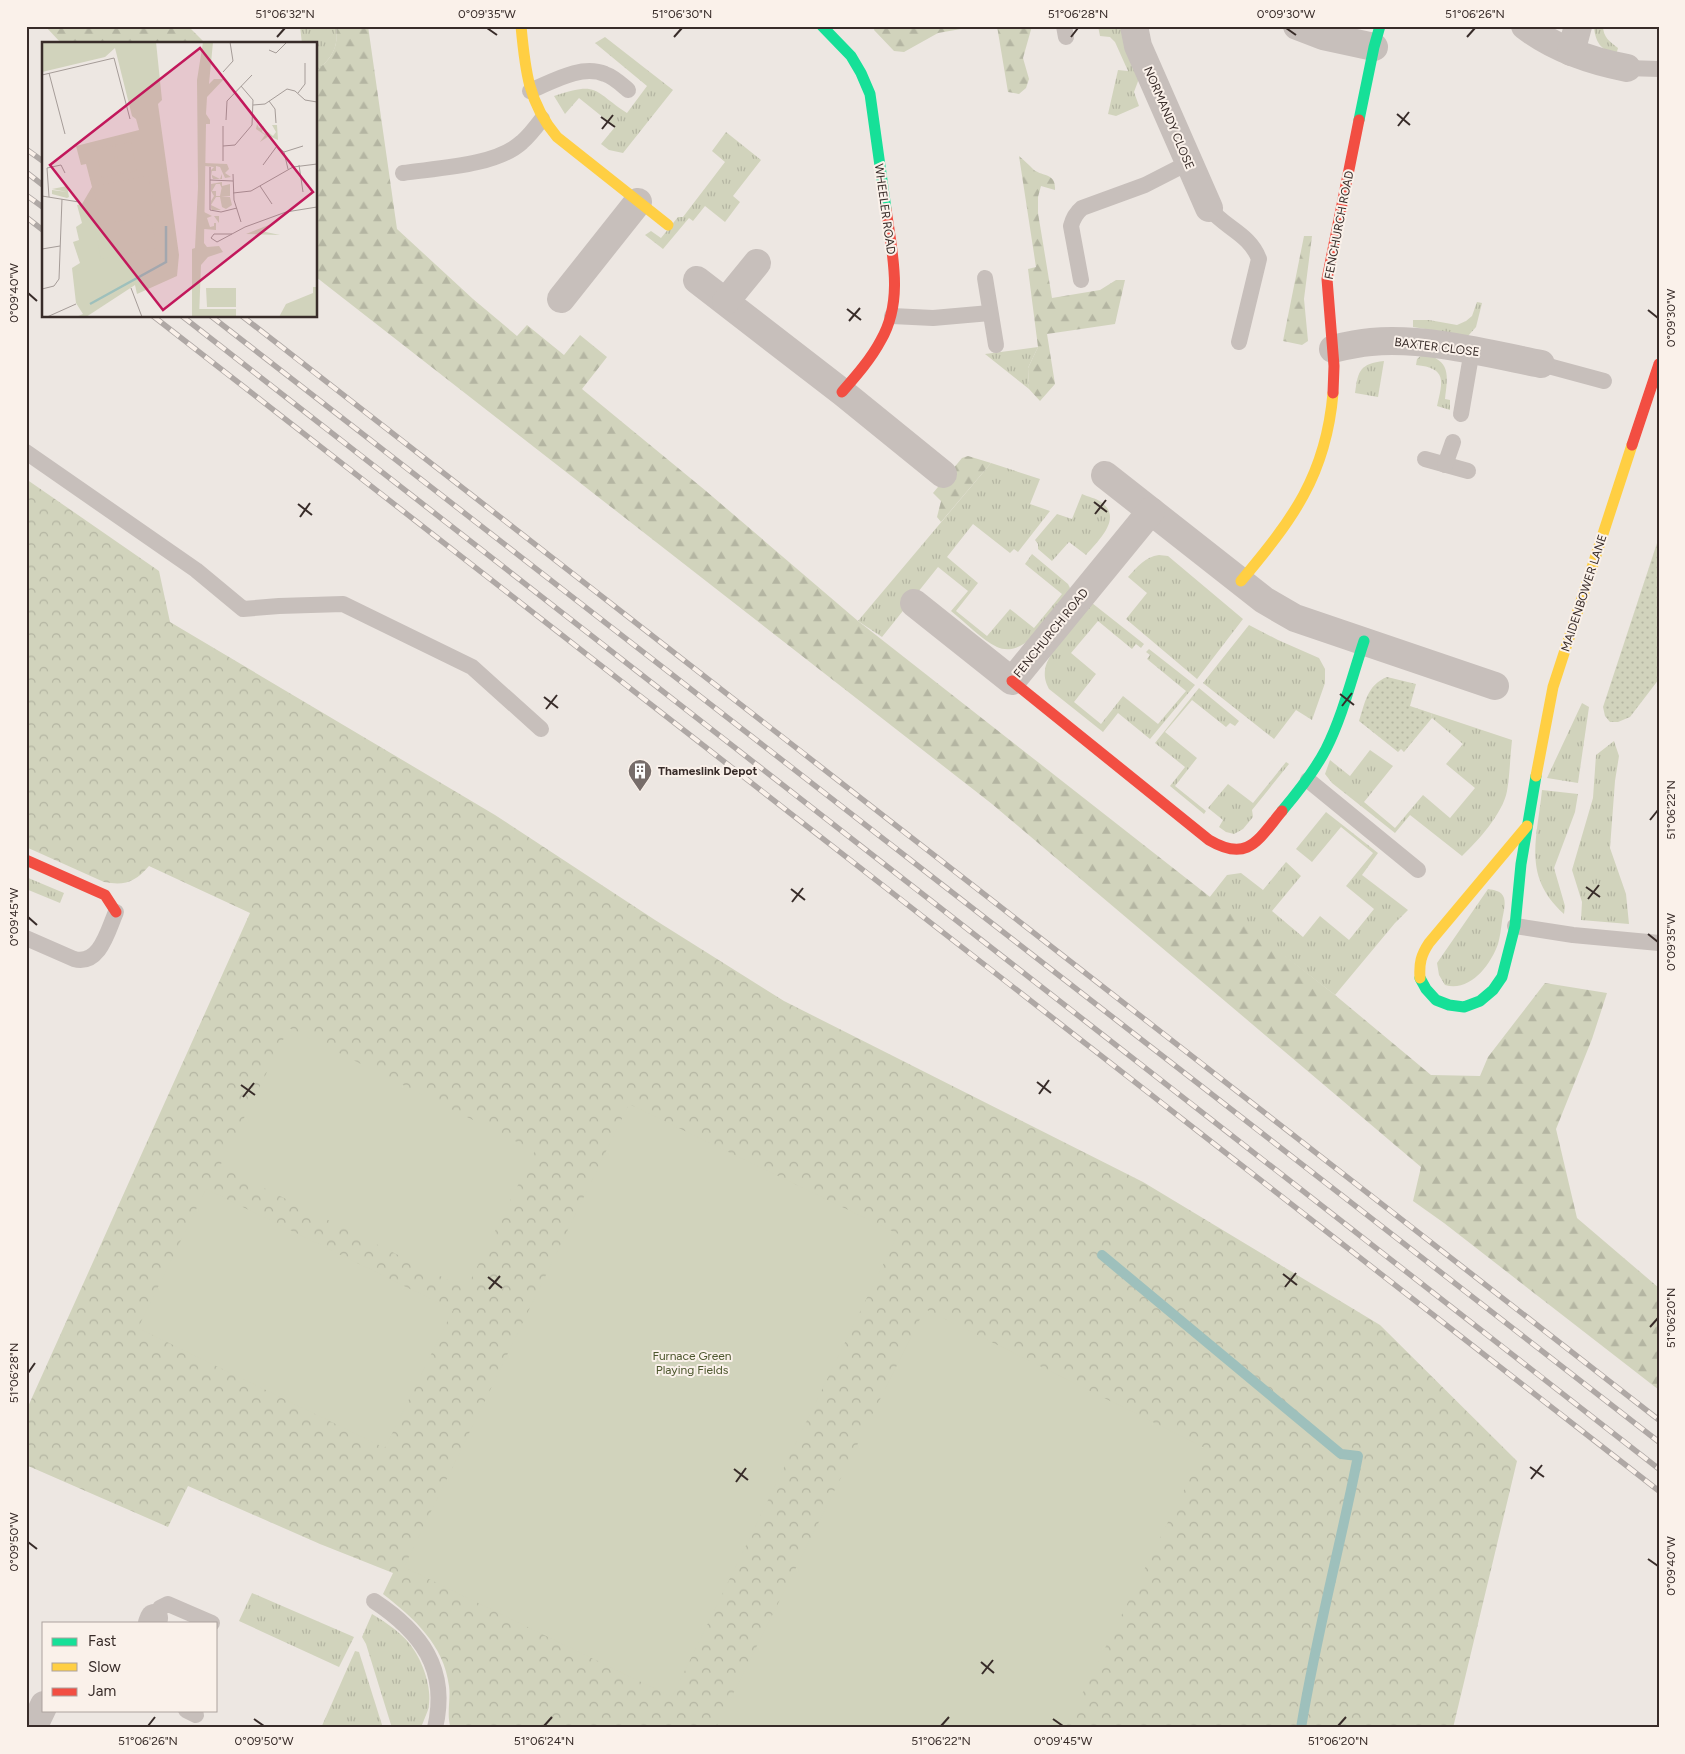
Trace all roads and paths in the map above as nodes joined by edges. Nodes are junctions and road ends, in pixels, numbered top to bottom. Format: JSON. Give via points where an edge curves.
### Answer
{"nodes":[{"id":1,"x":521,"y":26,"type":"edge"},
{"id":2,"x":822,"y":26,"type":"edge"},
{"id":3,"x":1134,"y":26,"type":"edge"},
{"id":4,"x":1297,"y":26,"type":"edge"},
{"id":5,"x":1525,"y":26,"type":"edge"},
{"id":6,"x":1578,"y":26,"type":"edge"},
{"id":7,"x":1377,"y":36,"type":"edge"},
{"id":8,"x":1571,"y":52,"type":"junction"},
{"id":9,"x":1627,"y":68,"type":"joint"},
{"id":10,"x":1659,"y":69,"type":"edge"},
{"id":11,"x":628,"y":90,"type":"dead end"},
{"id":12,"x":530,"y":91,"type":"junction"},
{"id":13,"x":542,"y":119,"type":"junction"},
{"id":14,"x":1188,"y":163,"type":"junction"},
{"id":15,"x":403,"y":173,"type":"dead end"},
{"id":16,"x":638,"y":202,"type":"junction"},
{"id":17,"x":1209,"y":208,"type":"joint"},
{"id":18,"x":668,"y":226,"type":"dead end"},
{"id":19,"x":757,"y":263,"type":"dead end"},
{"id":20,"x":985,"y":278,"type":"dead end"},
{"id":21,"x":697,"y":280,"type":"dead end"},
{"id":22,"x":1081,"y":280,"type":"dead end"},
{"id":23,"x":561,"y":299,"type":"dead end"},
{"id":24,"x":726,"y":301,"type":"junction"},
{"id":25,"x":990,"y":313,"type":"junction"},
{"id":26,"x":892,"y":316,"type":"junction"},
{"id":27,"x":1239,"y":342,"type":"dead end"},
{"id":28,"x":996,"y":345,"type":"dead end"},
{"id":29,"x":1333,"y":349,"type":"junction"},
{"id":30,"x":1472,"y":350,"type":"junction"},
{"id":31,"x":1541,"y":364,"type":"joint"},
{"id":32,"x":1659,"y":364,"type":"edge"},
{"id":33,"x":1604,"y":381,"type":"dead end"},
{"id":34,"x":842,"y":392,"type":"junction"},
{"id":35,"x":1461,"y":414,"type":"dead end"},
{"id":36,"x":1453,"y":442,"type":"dead end"},
{"id":37,"x":26,"y":452,"type":"edge"},
{"id":38,"x":1425,"y":459,"type":"dead end"},
{"id":39,"x":1445,"y":464,"type":"junction"},
{"id":40,"x":1468,"y":471,"type":"dead end"},
{"id":41,"x":943,"y":474,"type":"dead end"},
{"id":42,"x":1105,"y":474,"type":"dead end"},
{"id":43,"x":1151,"y":512,"type":"junction"},
{"id":44,"x":1240,"y":581,"type":"junction"},
{"id":45,"x":914,"y":603,"type":"dead end"},
{"id":46,"x":1364,"y":641,"type":"junction"},
{"id":47,"x":1012,"y":682,"type":"junction"},
{"id":48,"x":1494,"y":686,"type":"dead end"},
{"id":49,"x":542,"y":729,"type":"dead end"},
{"id":50,"x":1308,"y":780,"type":"junction"},
{"id":51,"x":1527,"y":826,"type":"junction"},
{"id":52,"x":26,"y":860,"type":"edge"},
{"id":53,"x":1418,"y":870,"type":"dead end"},
{"id":54,"x":116,"y":912,"type":"joint"},
{"id":55,"x":1514,"y":926,"type":"junction"},
{"id":56,"x":26,"y":938,"type":"edge"},
{"id":57,"x":1659,"y":943,"type":"edge"},
{"id":58,"x":374,"y":1601,"type":"dead end"},
{"id":59,"x":153,"y":1620,"type":"edge"},
{"id":60,"x":211,"y":1622,"type":"edge"},
{"id":61,"x":42,"y":1709,"type":"edge"},
{"id":62,"x":33,"y":1728,"type":"edge"},
{"id":63,"x":435,"y":1728,"type":"edge"}],
"edges":[{"from":1,"to":12,"type":"street"},
{"from":2,"to":26,"type":"street","name":"WHEELER ROAD","via":[[855,61],[870,94],[895,275]]},
{"from":3,"to":14,"type":"street","name":"NORMANDY CLOSE","via":[[1138,46]]},
{"from":4,"to":7,"type":"street","via":[[1322,36]]},
{"from":5,"to":8,"type":"street"},
{"from":6,"to":8,"type":"street"},
{"from":7,"to":29,"type":"street","name":"FENCHURCH ROAD","via":[[1327,279]]},
{"from":8,"to":9,"type":"street"},
{"from":9,"to":10,"type":"lane"},
{"from":11,"to":12,"type":"lane","via":[[604,73],[591,71],[575,73]]},
{"from":12,"to":13,"type":"street"},
{"from":13,"to":15,"type":"lane","via":[[521,143],[503,154],[484,161]]},
{"from":13,"to":16,"type":"street","via":[[557,137]]},
{"from":14,"to":17,"type":"street","name":"NORMANDY CLOSE"},
{"from":14,"to":22,"type":"lane","via":[[1145,185],[1076,212],[1071,226]]},
{"from":16,"to":18,"type":"street"},
{"from":16,"to":23,"type":"street"},
{"from":17,"to":27,"type":"lane","via":[[1221,222],[1251,243],[1259,259]]},
{"from":19,"to":24,"type":"street"},
{"from":20,"to":25,"type":"lane"},
{"from":21,"to":24,"type":"street"},
{"from":24,"to":34,"type":"street"},
{"from":25,"to":26,"type":"lane","via":[[933,318]]},
{"from":25,"to":28,"type":"lane"},
{"from":26,"to":34,"type":"street","name":"WHEELER ROAD","via":[[876,352]]},
{"from":29,"to":30,"type":"street","name":"BAXTER CLOSE","via":[[1369,342],[1399,341]]},
{"from":29,"to":44,"type":"street","name":"FENCHURCH ROAD","via":[[1333,411],[1316,469],[1285,526]]},
{"from":30,"to":31,"type":"street","name":"BAXTER CLOSE"},
{"from":30,"to":35,"type":"lane"},
{"from":31,"to":33,"type":"lane"},
{"from":32,"to":51,"type":"street","name":"MAIDENBOWER LANE","via":[[1553,687]]},
{"from":34,"to":41,"type":"street"},
{"from":36,"to":39,"type":"lane"},
{"from":37,"to":49,"type":"lane","via":[[196,570],[243,609],[343,604],[472,668]]},
{"from":38,"to":39,"type":"lane"},
{"from":39,"to":40,"type":"lane"},
{"from":42,"to":43,"type":"street"},
{"from":43,"to":44,"type":"street"},
{"from":43,"to":47,"type":"street","name":"FENCHURCH ROAD"},
{"from":44,"to":46,"type":"street","via":[[1295,618]]},
{"from":45,"to":47,"type":"street","name":"FENCHURCH ROAD"},
{"from":46,"to":48,"type":"street"},
{"from":46,"to":50,"type":"street","via":[[1326,749]]},
{"from":47,"to":50,"type":"street","via":[[1221,848],[1232,851],[1244,849],[1257,840]]},
{"from":50,"to":53,"type":"lane"},
{"from":51,"to":55,"type":"street","name":"MAIDENBOWER LANE"},
{"from":51,"to":55,"type":"street","name":"MAIDENBOWER LANE","via":[[1428,943],[1419,965],[1420,978],[1426,989],[1436,1000],[1449,1005],[1464,1007],[1480,1001],[1502,977]]},
{"from":52,"to":54,"type":"street","via":[[105,895]]},
{"from":54,"to":56,"type":"lane","via":[[99,950],[88,959],[74,959]]},
{"from":55,"to":57,"type":"lane"},
{"from":58,"to":63,"type":"lane","via":[[416,1635],[427,1650],[439,1689]]},
{"from":59,"to":60,"type":"lane","via":[[160,1608],[168,1604]]},
{"from":61,"to":62,"type":"street"}]}
